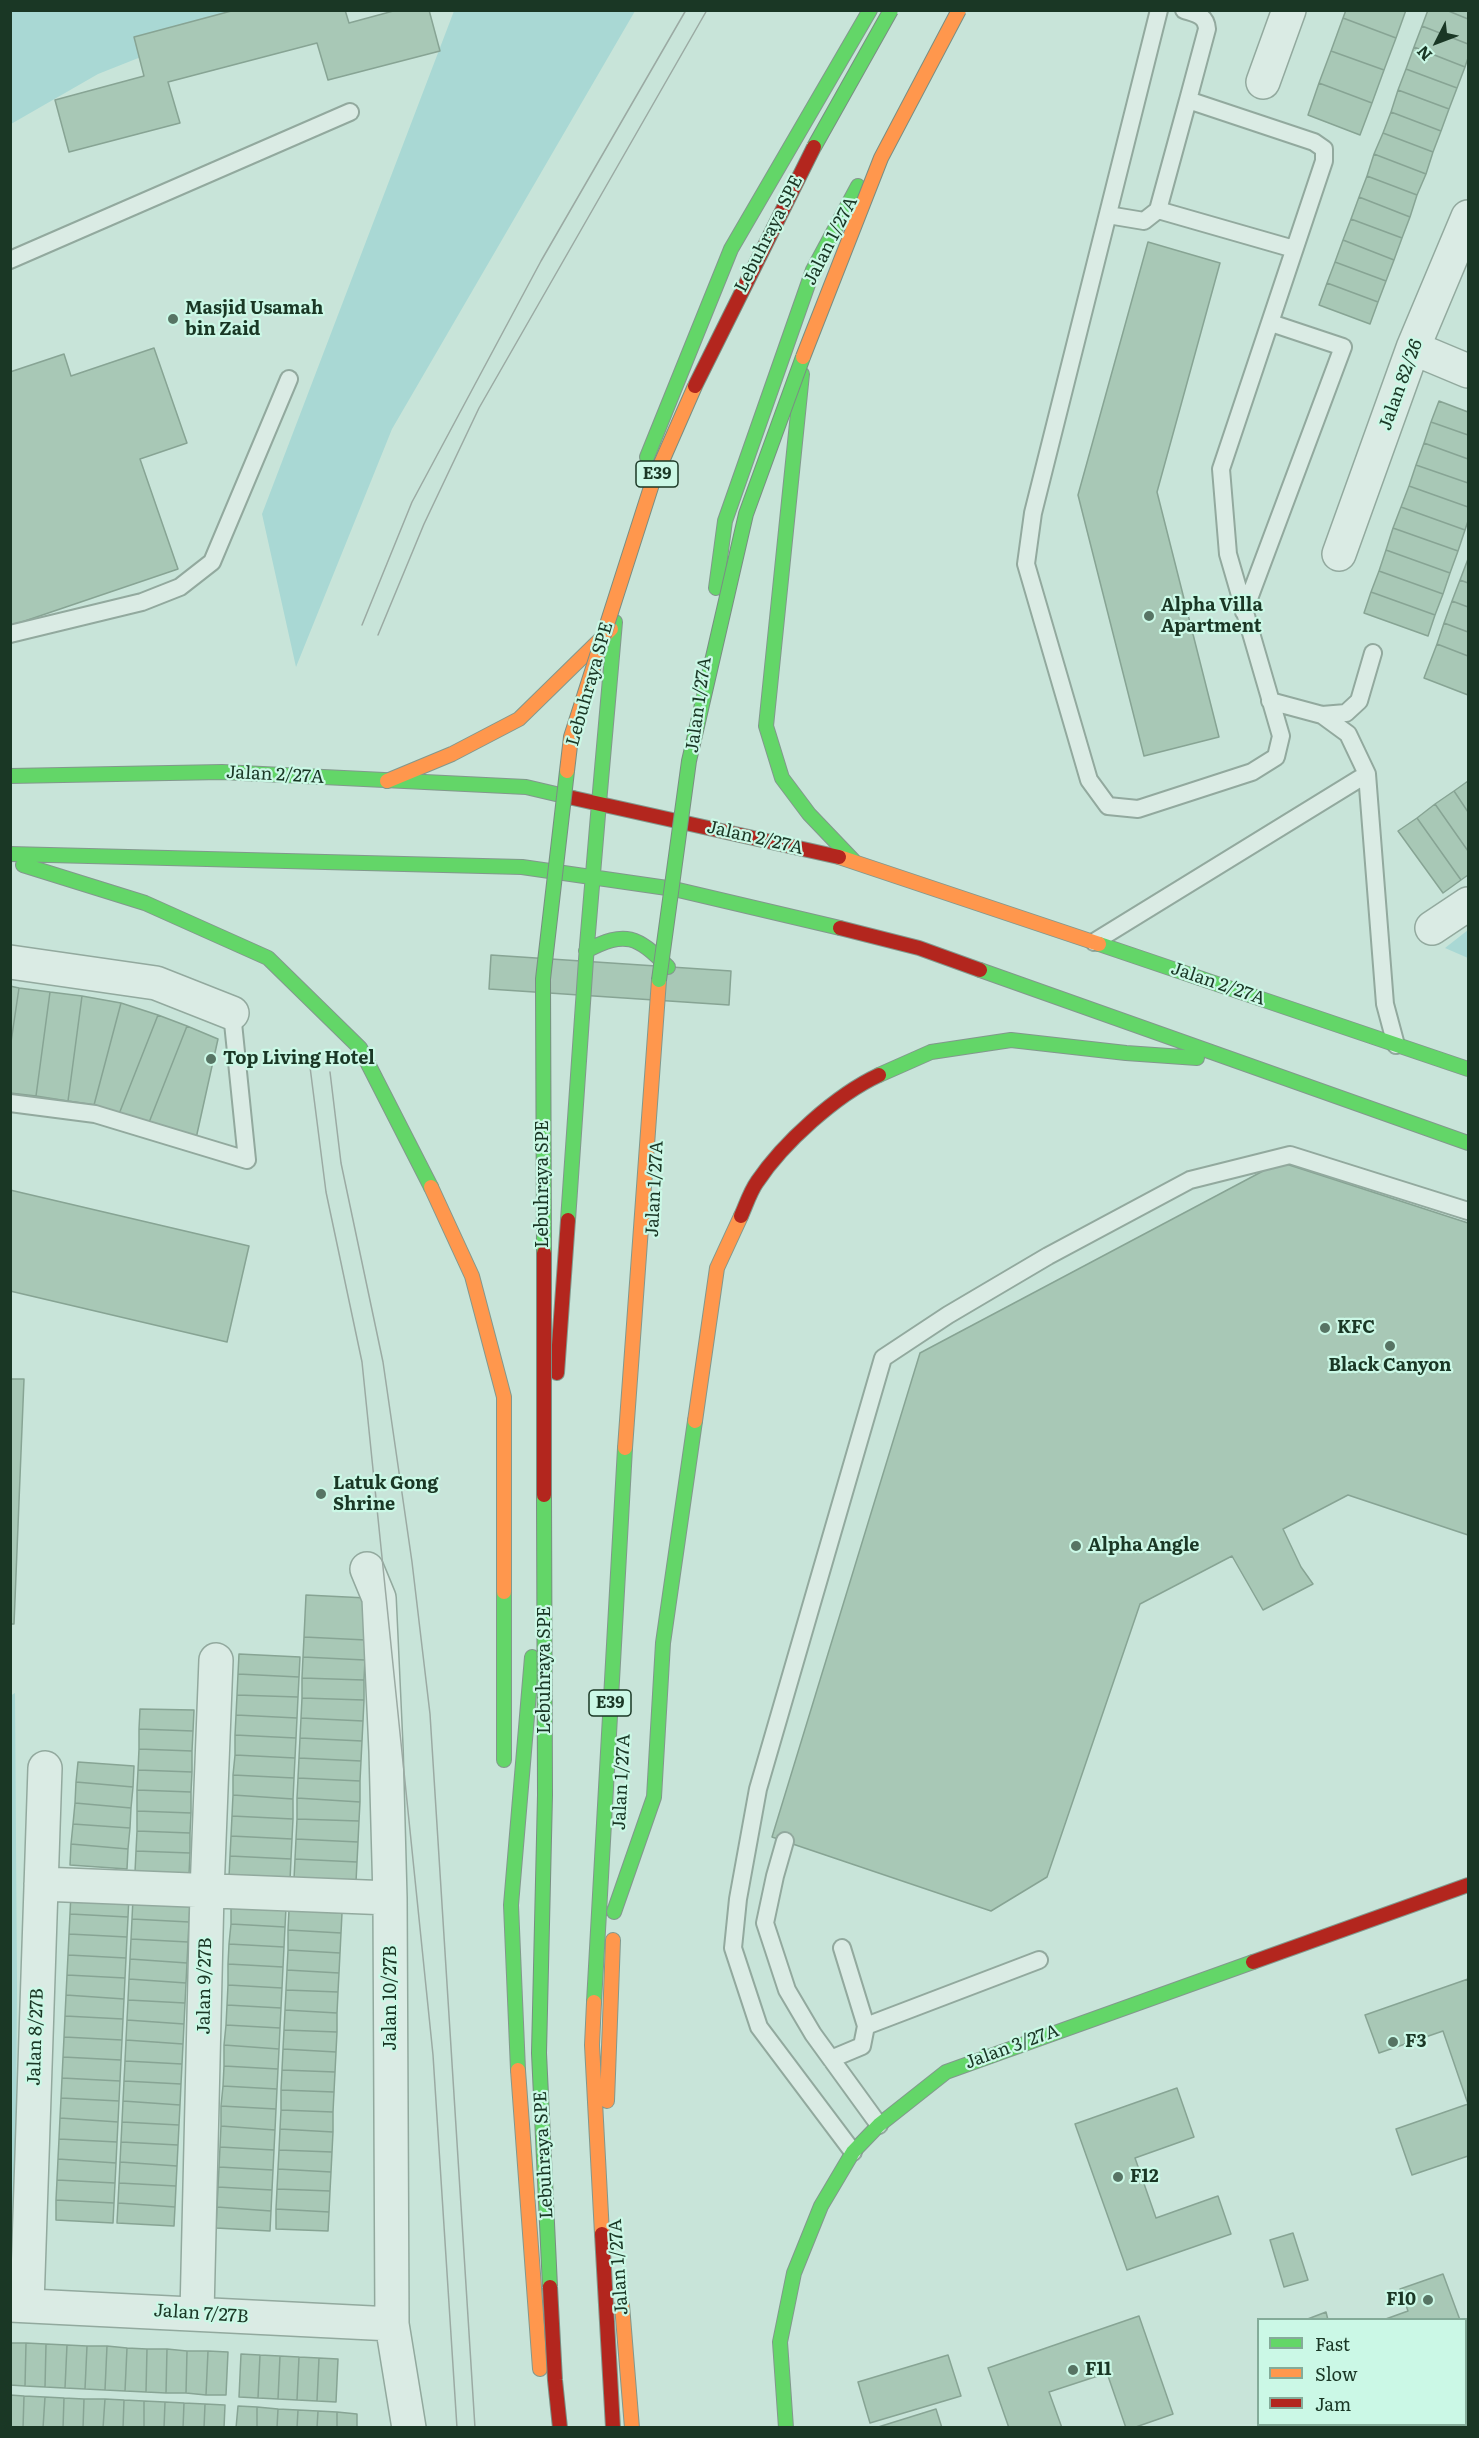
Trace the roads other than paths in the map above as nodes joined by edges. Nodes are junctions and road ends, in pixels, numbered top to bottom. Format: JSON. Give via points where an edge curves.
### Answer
{"nodes":[{"id":1,"x":870,"y":10,"type":"edge"},
{"id":2,"x":891,"y":10,"type":"edge"},
{"id":3,"x":960,"y":10,"type":"edge"},
{"id":4,"x":969,"y":10,"type":"edge"},
{"id":5,"x":1159,"y":10,"type":"edge"},
{"id":6,"x":1184,"y":10,"type":"edge"},
{"id":7,"x":1289,"y":10,"type":"edge"},
{"id":8,"x":1263,"y":82,"type":"dead end"},
{"id":9,"x":1188,"y":100,"type":"junction"},
{"id":10,"x":350,"y":112,"type":"dead end"},
{"id":11,"x":1158,"y":210,"type":"junction"},
{"id":12,"x":1108,"y":215,"type":"junction"},
{"id":13,"x":1468,"y":217,"type":"edge"},
{"id":14,"x":1294,"y":249,"type":"junction"},
{"id":15,"x":10,"y":260,"type":"edge"},
{"id":16,"x":813,"y":270,"type":"junction"},
{"id":17,"x":1271,"y":323,"type":"junction"},
{"id":18,"x":1413,"y":348,"type":"junction"},
{"id":19,"x":1468,"y":371,"type":"edge"},
{"id":20,"x":289,"y":379,"type":"dead end"},
{"id":21,"x":1339,"y":554,"type":"dead end"},
{"id":22,"x":1244,"y":612,"type":"junction"},
{"id":23,"x":614,"y":625,"type":"junction"},
{"id":24,"x":10,"y":634,"type":"edge"},
{"id":25,"x":1373,"y":653,"type":"dead end"},
{"id":26,"x":1270,"y":701,"type":"junction"},
{"id":27,"x":1322,"y":715,"type":"junction"},
{"id":28,"x":1367,"y":774,"type":"junction"},
{"id":29,"x":10,"y":776,"type":"edge"},
{"id":30,"x":387,"y":781,"type":"junction"},
{"id":31,"x":599,"y":803,"type":"junction"},
{"id":32,"x":683,"y":821,"type":"junction"},
{"id":33,"x":10,"y":854,"type":"edge"},
{"id":34,"x":853,"y":860,"type":"junction"},
{"id":35,"x":10,"y":861,"type":"edge"},
{"id":36,"x":591,"y":876,"type":"junction"},
{"id":37,"x":674,"y":888,"type":"junction"},
{"id":38,"x":1468,"y":904,"type":"edge"},
{"id":39,"x":1432,"y":928,"type":"dead end"},
{"id":40,"x":1094,"y":942,"type":"junction"},
{"id":41,"x":586,"y":951,"type":"junction"},
{"id":42,"x":10,"y":963,"type":"edge"},
{"id":43,"x":668,"y":967,"type":"junction"},
{"id":44,"x":232,"y":1013,"type":"joint"},
{"id":45,"x":1396,"y":1045,"type":"junction"},
{"id":46,"x":1237,"y":1062,"type":"junction"},
{"id":47,"x":1468,"y":1069,"type":"edge"},
{"id":48,"x":10,"y":1103,"type":"edge"},
{"id":49,"x":1468,"y":1143,"type":"edge"},
{"id":50,"x":1468,"y":1211,"type":"edge"},
{"id":51,"x":644,"y":1387,"type":"dead end"},
{"id":52,"x":367,"y":1569,"type":"dead end"},
{"id":53,"x":216,"y":1660,"type":"dead end"},
{"id":54,"x":45,"y":1768,"type":"dead end"},
{"id":55,"x":505,"y":1778,"type":"dead end"},
{"id":56,"x":506,"y":1801,"type":"dead end"},
{"id":57,"x":785,"y":1841,"type":"dead end"},
{"id":58,"x":617,"y":1864,"type":"dead end"},
{"id":59,"x":41,"y":1884,"type":"junction"},
{"id":60,"x":1468,"y":1885,"type":"edge"},
{"id":61,"x":207,"y":1892,"type":"junction"},
{"id":62,"x":390,"y":1898,"type":"junction"},
{"id":63,"x":511,"y":1905,"type":"junction"},
{"id":64,"x":614,"y":1912,"type":"junction"},
{"id":65,"x":842,"y":1948,"type":"dead end"},
{"id":66,"x":1039,"y":1960,"type":"dead end"},
{"id":67,"x":866,"y":2026,"type":"junction"},
{"id":68,"x":831,"y":2059,"type":"junction"},
{"id":69,"x":879,"y":2125,"type":"junction"},
{"id":70,"x":853,"y":2152,"type":"junction"},
{"id":71,"x":615,"y":2210,"type":"dead end"},
{"id":72,"x":621,"y":2293,"type":"dead end"},
{"id":73,"x":19,"y":2305,"type":"edge"},
{"id":74,"x":197,"y":2313,"type":"junction"},
{"id":75,"x":392,"y":2324,"type":"junction"},
{"id":76,"x":542,"y":2394,"type":"dead end"},
{"id":77,"x":409,"y":2427,"type":"edge"},
{"id":78,"x":560,"y":2427,"type":"edge"},
{"id":79,"x":613,"y":2427,"type":"edge"},
{"id":80,"x":632,"y":2427,"type":"edge"},
{"id":81,"x":786,"y":2427,"type":"edge"}],
"edges":[{"from":1,"to":23,"type":"main road","via":[[731,249],[642,471]]},
{"from":2,"to":78,"type":"main road","name":"Lebuhraya SPE","number":"E39","bridge":true,"via":[[820,135],[706,360],[652,484],[571,737],[543,979],[545,1795],[539,2053]]},
{"from":3,"to":79,"type":"main road","number":"E39","bridge":true,"via":[[881,158],[786,401],[746,514],[689,761],[658,992],[618,1552],[592,2045]]},
{"from":4,"to":16,"type":"main road","name":"Jalan 1/27A","via":[[891,128]]},
{"from":5,"to":12,"type":"lane"},
{"from":6,"to":9,"type":"lane","via":[[1202,16],[1207,28]]},
{"from":7,"to":8,"type":"street"},
{"from":9,"to":11,"type":"lane"},
{"from":9,"to":14,"type":"lane","via":[[1314,142],[1324,149],[1324,160]]},
{"from":10,"to":15,"type":"lane"},
{"from":11,"to":12,"type":"lane","via":[[1144,220]]},
{"from":11,"to":14,"type":"lane"},
{"from":12,"to":26,"type":"lane","via":[[1033,513],[1026,564],[1089,780],[1108,806],[1138,809],[1252,772],[1276,757],[1281,736]]},
{"from":13,"to":18,"type":"street","name":"Jalan 82/26"},
{"from":14,"to":17,"type":"lane"},
{"from":16,"to":32,"type":"main road","name":"Jalan 1/27A","via":[[725,521]]},
{"from":16,"to":34,"type":"main road","via":[[766,726],[782,778],[809,814]]},
{"from":17,"to":22,"type":"lane","via":[[1221,469],[1228,554]]},
{"from":17,"to":22,"type":"lane","via":[[1343,347]]},
{"from":18,"to":19,"type":"street"},
{"from":18,"to":21,"type":"street","name":"Jalan 82/26"},
{"from":20,"to":24,"type":"lane","via":[[212,562],[180,587],[142,602]]},
{"from":22,"to":26,"type":"lane"},
{"from":23,"to":30,"type":"main road","via":[[519,719],[452,754]]},
{"from":23,"to":31,"type":"main road"},
{"from":25,"to":27,"type":"lane","via":[[1359,701],[1346,712]]},
{"from":26,"to":27,"type":"lane"},
{"from":27,"to":28,"type":"lane","via":[[1348,734]]},
{"from":28,"to":40,"type":"lane"},
{"from":28,"to":45,"type":"lane","via":[[1385,1004]]},
{"from":29,"to":30,"type":"main road","name":"Jalan 2/27A","via":[[222,772]]},
{"from":30,"to":31,"type":"main road","name":"Jalan 2/27A","via":[[526,787]]},
{"from":31,"to":32,"type":"main road","name":"Jalan 2/27A"},
{"from":31,"to":36,"type":"main road"},
{"from":32,"to":34,"type":"main road","name":"Jalan 2/27A"},
{"from":32,"to":37,"type":"main road","name":"Jalan 1/27A"},
{"from":33,"to":36,"type":"main road","via":[[522,867]]},
{"from":34,"to":40,"type":"main road","name":"Jalan 2/27A"},
{"from":35,"to":55,"type":"main road","via":[[145,903],[268,958],[360,1048],[472,1276],[504,1397]]},
{"from":36,"to":37,"type":"main road"},
{"from":36,"to":41,"type":"main road"},
{"from":37,"to":43,"type":"main road","name":"Jalan 1/27A"},
{"from":37,"to":46,"type":"main road","via":[[919,948]]},
{"from":38,"to":39,"type":"street"},
{"from":40,"to":45,"type":"main road","name":"Jalan 2/27A"},
{"from":41,"to":43,"type":"main road","via":[[607,939],[624,936],[637,940]]},
{"from":41,"to":63,"type":"main road","via":[[566,1270]]},
{"from":42,"to":44,"type":"street","via":[[156,983]]},
{"from":43,"to":51,"type":"main road","name":"Jalan 1/27A"},
{"from":44,"to":48,"type":"lane","via":[[247,1160],[95,1114]]},
{"from":45,"to":47,"type":"main road","name":"Jalan 2/27A"},
{"from":46,"to":49,"type":"main road"},
{"from":46,"to":64,"type":"main road","via":[[1011,1040],[930,1052],[862,1083],[805,1126],[756,1183],[717,1268],[663,1642],[654,1797]]},
{"from":50,"to":70,"type":"lane","via":[[1290,1155],[1202,1177],[1048,1256],[883,1358],[758,1789],[733,1948],[759,2027]]},
{"from":52,"to":62,"type":"street","name":"Jalan 10/27B","via":[[379,1598]]},
{"from":53,"to":61,"type":"street","name":"Jalan 9/27B"},
{"from":54,"to":59,"type":"street","name":"Jalan 8/27B"},
{"from":56,"to":63,"type":"main road"},
{"from":57,"to":68,"type":"lane","via":[[765,1923],[787,1990]]},
{"from":58,"to":64,"type":"main road","name":"Jalan 1/27A"},
{"from":59,"to":61,"type":"street"},
{"from":59,"to":73,"type":"street","name":"Jalan 8/27B"},
{"from":60,"to":69,"type":"main road","name":"Jalan 3/27A","via":[[946,2072]]},
{"from":61,"to":62,"type":"street"},
{"from":61,"to":74,"type":"street","name":"Jalan 9/27B"},
{"from":62,"to":75,"type":"street","name":"Jalan 10/27B"},
{"from":63,"to":76,"type":"main road","via":[[516,2049]]},
{"from":64,"to":71,"type":"main road","name":"Jalan 1/27A","via":[[607,2104]]},
{"from":65,"to":67,"type":"lane"},
{"from":66,"to":67,"type":"lane"},
{"from":67,"to":68,"type":"lane","via":[[862,2046]]},
{"from":68,"to":69,"type":"lane"},
{"from":69,"to":70,"type":"main road","name":"Jalan 3/27A"},
{"from":70,"to":81,"type":"main road","name":"Jalan 3/27A","via":[[821,2206],[794,2273],[780,2342]]},
{"from":72,"to":80,"type":"main road","name":"Jalan 1/27A"},
{"from":73,"to":74,"type":"street","name":"Jalan 7/27B"},
{"from":74,"to":75,"type":"street","name":"Jalan 7/27B"},
{"from":75,"to":77,"type":"street","name":"Jalan 10/27B"}]}
